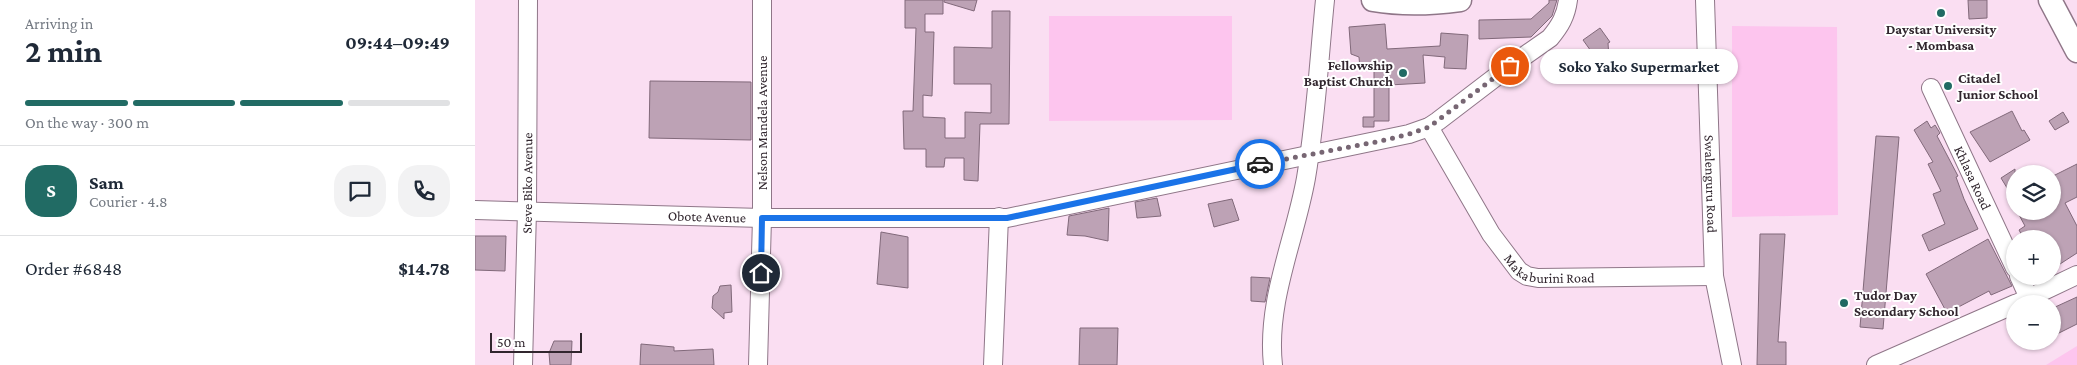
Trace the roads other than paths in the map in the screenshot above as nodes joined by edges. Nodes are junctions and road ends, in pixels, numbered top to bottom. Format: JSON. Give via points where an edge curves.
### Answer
{"nodes":[{"id":1,"x":528,"y":0,"type":"edge"},
{"id":2,"x":762,"y":0,"type":"edge"},
{"id":3,"x":1325,"y":0,"type":"edge"},
{"id":4,"x":1373,"y":0,"type":"edge"},
{"id":5,"x":1568,"y":0,"type":"edge"},
{"id":6,"x":1705,"y":0,"type":"edge"},
{"id":7,"x":2050,"y":0,"type":"edge"},
{"id":8,"x":1447,"y":1,"type":"edge"},
{"id":9,"x":2077,"y":51,"type":"edge"},
{"id":10,"x":1931,"y":88,"type":"dead end"},
{"id":11,"x":1429,"y":127,"type":"junction"},
{"id":12,"x":1309,"y":154,"type":"junction"},
{"id":13,"x":475,"y":210,"type":"edge"},
{"id":14,"x":527,"y":210,"type":"junction"},
{"id":15,"x":999,"y":217,"type":"junction"},
{"id":16,"x":762,"y":218,"type":"junction"},
{"id":17,"x":2006,"y":249,"type":"edge"},
{"id":18,"x":2077,"y":275,"type":"edge"},
{"id":19,"x":1714,"y":276,"type":"junction"},
{"id":20,"x":2035,"y":295,"type":"edge"},
{"id":21,"x":2006,"y":308,"type":"edge"},
{"id":22,"x":523,"y":365,"type":"edge"},
{"id":23,"x":758,"y":365,"type":"edge"},
{"id":24,"x":993,"y":365,"type":"edge"},
{"id":25,"x":1273,"y":365,"type":"edge"},
{"id":26,"x":1732,"y":365,"type":"edge"},
{"id":27,"x":1876,"y":365,"type":"edge"}],
"edges":[{"from":1,"to":14,"type":"street","name":"Steve Biko Avenue"},
{"from":2,"to":16,"type":"street","name":"Nelson Mandela Avenue"},
{"from":3,"to":12,"type":"street"},
{"from":4,"to":8,"type":"main road","via":[[1391,3]]},
{"from":5,"to":11,"type":"street","name":"Obote Avenue","via":[[1567,13],[1550,38]]},
{"from":6,"to":19,"type":"street","name":"Swalenguru Road"},
{"from":7,"to":9,"type":"main road"},
{"from":10,"to":17,"type":"street","name":"Khlasa Road"},
{"from":11,"to":12,"type":"street","name":"Obote Avenue","via":[[1381,141]]},
{"from":11,"to":19,"type":"street","name":"Makaburini Road","via":[[1491,234],[1519,271],[1527,276]]},
{"from":12,"to":15,"type":"street","name":"Obote Avenue","via":[[1007,218]]},
{"from":12,"to":25,"type":"street","via":[[1275,306]]},
{"from":13,"to":14,"type":"street","name":"Obote Avenue"},
{"from":14,"to":16,"type":"street","name":"Obote Avenue"},
{"from":14,"to":22,"type":"street","name":"Steve Biko Avenue"},
{"from":15,"to":16,"type":"street","name":"Obote Avenue"},
{"from":15,"to":24,"type":"street"},
{"from":16,"to":23,"type":"street","name":"Nelson Mandela Avenue"},
{"from":18,"to":20,"type":"street"},
{"from":19,"to":26,"type":"street","name":"Swalenguru Road"},
{"from":21,"to":27,"type":"street"}]}
